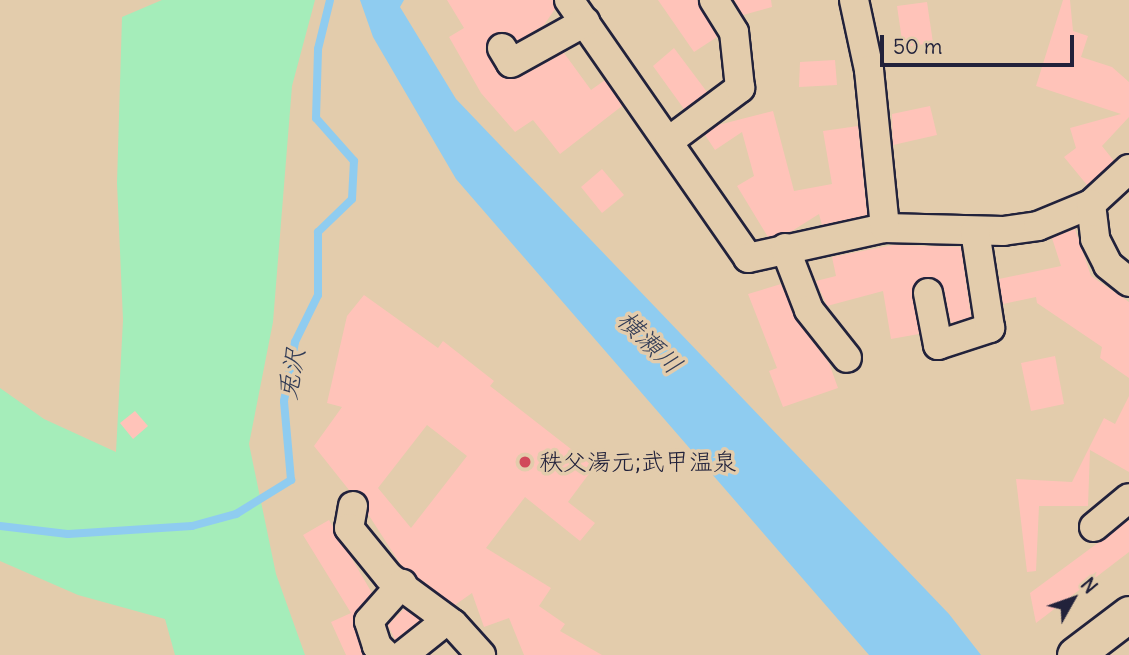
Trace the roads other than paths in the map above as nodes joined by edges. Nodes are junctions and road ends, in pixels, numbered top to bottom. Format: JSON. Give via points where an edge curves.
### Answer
{"nodes":[{"id":1,"x":714,"y":0,"type":"edge"},
{"id":2,"x":854,"y":0,"type":"edge"},
{"id":3,"x":577,"y":11,"type":"edge"},
{"id":4,"x":502,"y":48,"type":"dead end"},
{"id":5,"x":669,"y":141,"type":"junction"},
{"id":6,"x":1129,"y":169,"type":"edge"},
{"id":7,"x":1091,"y":204,"type":"junction"},
{"id":8,"x":884,"y":228,"type":"junction"},
{"id":9,"x":975,"y":231,"type":"junction"},
{"id":10,"x":785,"y":248,"type":"junction"},
{"id":11,"x":1129,"y":282,"type":"edge"},
{"id":12,"x":928,"y":293,"type":"dead end"},
{"id":13,"x":847,"y":358,"type":"dead end"},
{"id":14,"x":1129,"y":498,"type":"edge"},
{"id":15,"x":354,"y":506,"type":"dead end"},
{"id":16,"x":1094,"y":527,"type":"dead end"},
{"id":17,"x":402,"y":584,"type":"junction"},
{"id":18,"x":1129,"y":614,"type":"edge"},
{"id":19,"x":447,"y":620,"type":"junction"},
{"id":20,"x":386,"y":655,"type":"edge"},
{"id":21,"x":403,"y":655,"type":"edge"},
{"id":22,"x":481,"y":655,"type":"edge"},
{"id":23,"x":1075,"y":655,"type":"edge"}],
"edges":[{"from":1,"to":5,"type":"street","via":[[734,32],[740,88]]},
{"from":2,"to":8,"type":"street","via":[[869,70]]},
{"from":3,"to":4,"type":"street","via":[[511,64]]},
{"from":3,"to":5,"type":"street"},
{"from":5,"to":10,"type":"street","via":[[748,258]]},
{"from":6,"to":7,"type":"street"},
{"from":7,"to":9,"type":"street","via":[[1038,226]]},
{"from":7,"to":11,"type":"street","via":[[1099,248],[1108,265]]},
{"from":8,"to":9,"type":"street"},
{"from":8,"to":10,"type":"street"},
{"from":9,"to":12,"type":"street","via":[[990,328],[938,345]]},
{"from":10,"to":13,"type":"street","via":[[808,310]]},
{"from":14,"to":16,"type":"street"},
{"from":15,"to":17,"type":"street","via":[[349,528],[389,577]]},
{"from":17,"to":19,"type":"street"},
{"from":17,"to":20,"type":"street","via":[[369,621],[377,646]]},
{"from":18,"to":23,"type":"street"},
{"from":19,"to":21,"type":"street"},
{"from":19,"to":22,"type":"street"}]}
